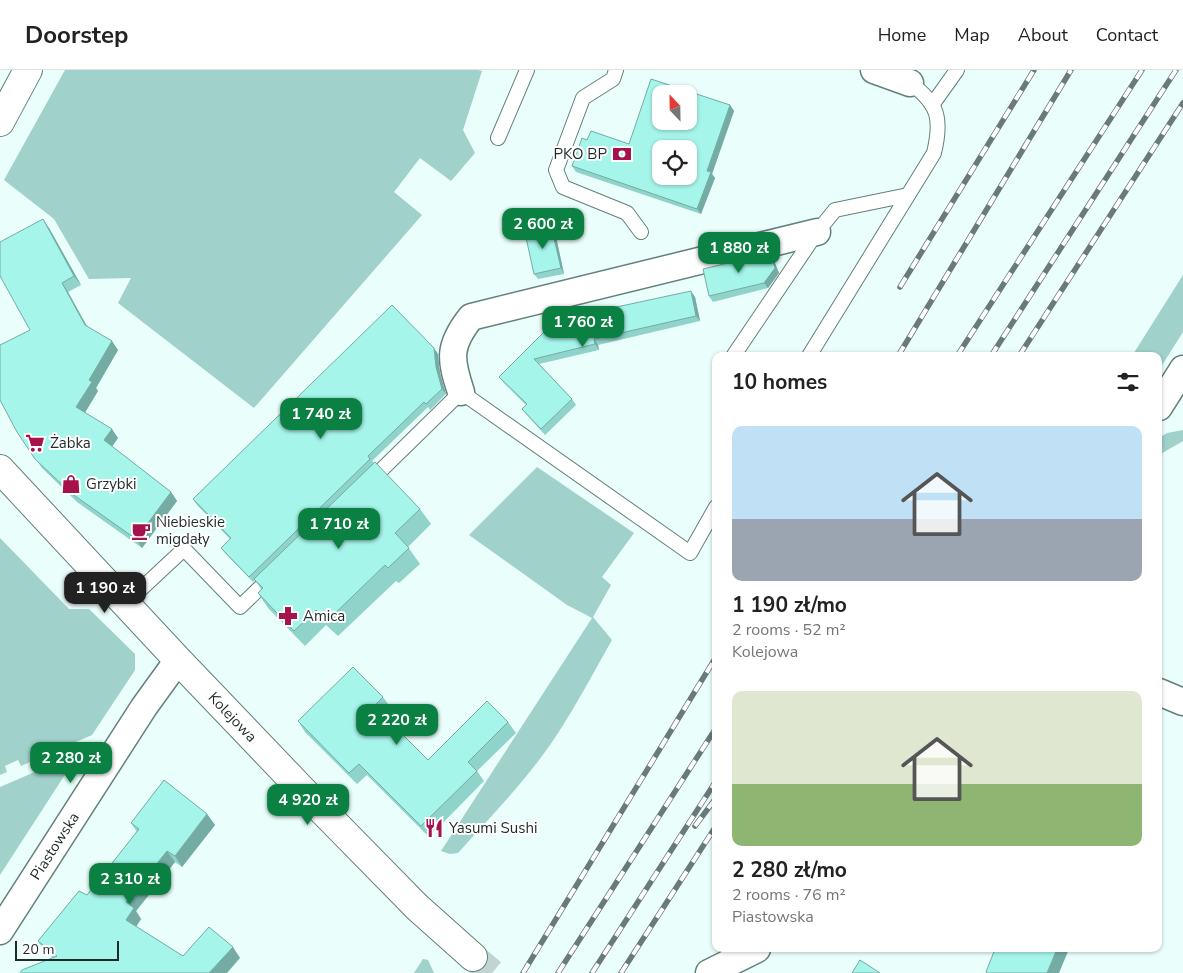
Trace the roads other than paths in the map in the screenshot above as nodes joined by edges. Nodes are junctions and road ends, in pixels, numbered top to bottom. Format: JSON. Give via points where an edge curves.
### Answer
{"nodes":[{"id":1,"x":28,"y":70,"type":"edge"},
{"id":2,"x":527,"y":70,"type":"edge"},
{"id":3,"x":616,"y":70,"type":"edge"},
{"id":4,"x":874,"y":70,"type":"edge"},
{"id":5,"x":957,"y":70,"type":"edge"},
{"id":6,"x":910,"y":83,"type":"joint"},
{"id":7,"x":932,"y":104,"type":"junction"},
{"id":8,"x":0,"y":122,"type":"edge"},
{"id":9,"x":498,"y":138,"type":"dead end"},
{"id":10,"x":908,"y":195,"type":"junction"},
{"id":11,"x":640,"y":232,"type":"dead end"},
{"id":12,"x":817,"y":232,"type":"junction"},
{"id":13,"x":736,"y":352,"type":"edge"},
{"id":14,"x":811,"y":352,"type":"edge"},
{"id":15,"x":461,"y":392,"type":"junction"},
{"id":16,"x":0,"y":469,"type":"edge"},
{"id":17,"x":356,"y":494,"type":"edge"},
{"id":18,"x":712,"y":514,"type":"edge"},
{"id":19,"x":281,"y":567,"type":"edge"},
{"id":20,"x":125,"y":604,"type":"junction"},
{"id":21,"x":178,"y":660,"type":"junction"},
{"id":22,"x":1162,"y":693,"type":"edge"},
{"id":23,"x":1183,"y":702,"type":"edge"},
{"id":24,"x":0,"y":931,"type":"edge"},
{"id":25,"x":751,"y":952,"type":"edge"},
{"id":26,"x":473,"y":957,"type":"tunnel mouth"},
{"id":27,"x":709,"y":973,"type":"edge"}],
"edges":[{"from":1,"to":8,"type":"street"},
{"from":2,"to":9,"type":"lane"},
{"from":3,"to":11,"type":"lane","via":[[613,79],[583,98],[556,170],[563,187],[627,213]]},
{"from":4,"to":6,"type":"street"},
{"from":5,"to":7,"type":"lane"},
{"from":6,"to":7,"type":"lane"},
{"from":7,"to":10,"type":"lane","via":[[938,116],[939,132],[934,153]]},
{"from":10,"to":12,"type":"lane","via":[[835,210]]},
{"from":10,"to":14,"type":"lane"},
{"from":12,"to":13,"type":"lane"},
{"from":12,"to":15,"type":"street","via":[[471,318],[459,332],[453,348],[453,369]]},
{"from":15,"to":17,"type":"lane"},
{"from":15,"to":18,"type":"lane","via":[[690,553]]},
{"from":16,"to":20,"type":"street","name":"Kolejowa"},
{"from":19,"to":20,"type":"lane","via":[[240,607],[184,549]]},
{"from":20,"to":21,"type":"street","name":"Kolejowa"},
{"from":21,"to":24,"type":"street","name":"Piastowska"},
{"from":21,"to":26,"type":"street","name":"Kolejowa","via":[[417,907]]},
{"from":22,"to":23,"type":"street"},
{"from":25,"to":27,"type":"street"}]}
